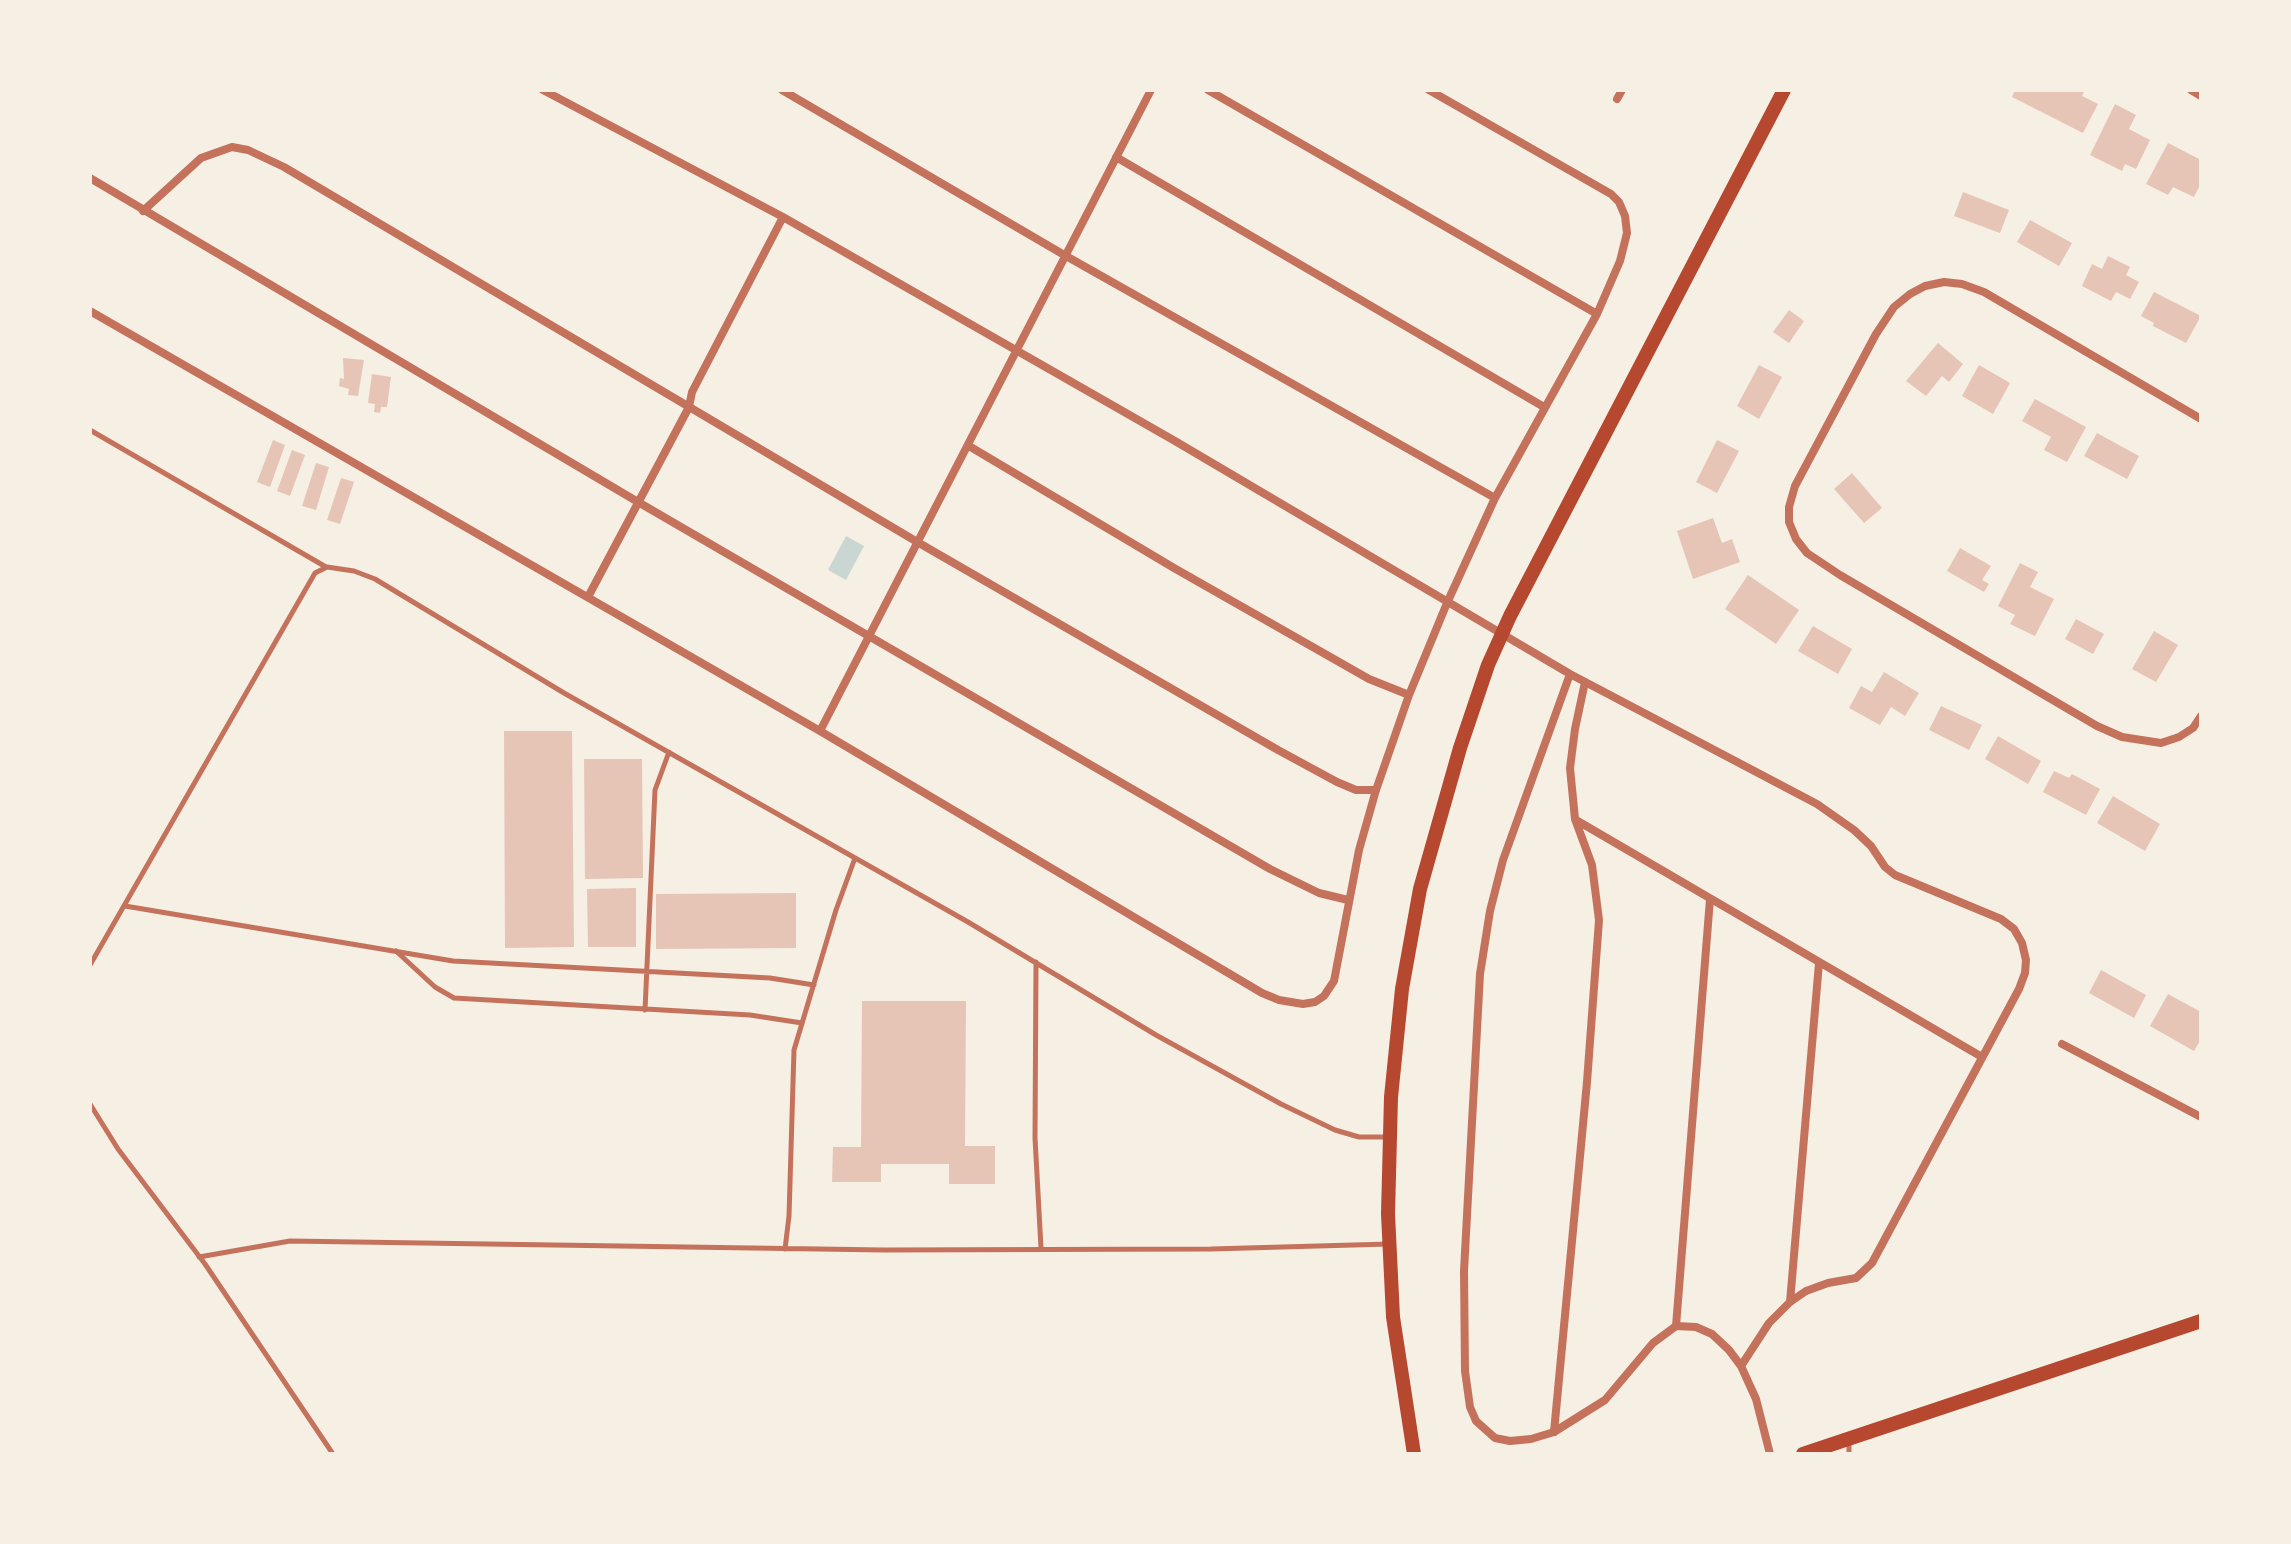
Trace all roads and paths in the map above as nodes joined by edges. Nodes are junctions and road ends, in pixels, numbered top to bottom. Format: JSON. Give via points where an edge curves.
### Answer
{"nodes":[{"id":1,"x":543,"y":90,"type":"edge"},
{"id":2,"x":782,"y":90,"type":"edge"},
{"id":3,"x":1151,"y":90,"type":"edge"},
{"id":4,"x":1208,"y":90,"type":"edge"},
{"id":5,"x":1429,"y":90,"type":"edge"},
{"id":6,"x":1784,"y":90,"type":"edge"},
{"id":7,"x":2191,"y":90,"type":"edge"},
{"id":8,"x":2201,"y":96,"type":"edge"},
{"id":9,"x":1116,"y":157,"type":"junction"},
{"id":10,"x":90,"y":178,"type":"edge"},
{"id":11,"x":143,"y":211,"type":"junction"},
{"id":12,"x":783,"y":217,"type":"junction"},
{"id":13,"x":1066,"y":256,"type":"junction"},
{"id":14,"x":90,"y":311,"type":"edge"},
{"id":15,"x":1597,"y":314,"type":"junction"},
{"id":16,"x":1018,"y":352,"type":"junction"},
{"id":17,"x":689,"y":407,"type":"junction"},
{"id":18,"x":1544,"y":407,"type":"junction"},
{"id":19,"x":2201,"y":419,"type":"edge"},
{"id":20,"x":90,"y":430,"type":"edge"},
{"id":21,"x":969,"y":446,"type":"junction"},
{"id":22,"x":1495,"y":498,"type":"junction"},
{"id":23,"x":638,"y":502,"type":"junction"},
{"id":24,"x":919,"y":543,"type":"junction"},
{"id":25,"x":327,"y":567,"type":"junction"},
{"id":26,"x":588,"y":597,"type":"junction"},
{"id":27,"x":1447,"y":603,"type":"junction"},
{"id":28,"x":1502,"y":635,"type":"junction"},
{"id":29,"x":869,"y":637,"type":"junction"},
{"id":30,"x":1570,"y":674,"type":"junction"},
{"id":31,"x":1585,"y":682,"type":"junction"},
{"id":32,"x":1409,"y":695,"type":"junction"},
{"id":33,"x":2201,"y":716,"type":"edge"},
{"id":34,"x":820,"y":731,"type":"junction"},
{"id":35,"x":669,"y":752,"type":"junction"},
{"id":36,"x":1376,"y":790,"type":"junction"},
{"id":37,"x":1575,"y":819,"type":"junction"},
{"id":38,"x":855,"y":858,"type":"junction"},
{"id":39,"x":1710,"y":899,"type":"junction"},
{"id":40,"x":1348,"y":900,"type":"junction"},
{"id":41,"x":124,"y":906,"type":"junction"},
{"id":42,"x":395,"y":950,"type":"junction"},
{"id":43,"x":1036,"y":962,"type":"junction"},
{"id":44,"x":1819,"y":963,"type":"junction"},
{"id":45,"x":90,"y":965,"type":"edge"},
{"id":46,"x":647,"y":971,"type":"junction"},
{"id":47,"x":814,"y":985,"type":"junction"},
{"id":48,"x":645,"y":1010,"type":"junction"},
{"id":49,"x":802,"y":1023,"type":"junction"},
{"id":50,"x":2062,"y":1044,"type":"dead end"},
{"id":51,"x":1982,"y":1057,"type":"junction"},
{"id":52,"x":90,"y":1104,"type":"edge"},
{"id":53,"x":2201,"y":1117,"type":"edge"},
{"id":54,"x":1390,"y":1137,"type":"junction"},
{"id":55,"x":1390,"y":1244,"type":"junction"},
{"id":56,"x":1041,"y":1248,"type":"junction"},
{"id":57,"x":785,"y":1249,"type":"junction"},
{"id":58,"x":199,"y":1257,"type":"junction"},
{"id":59,"x":1790,"y":1302,"type":"junction"},
{"id":60,"x":2201,"y":1321,"type":"edge"},
{"id":61,"x":1676,"y":1326,"type":"junction"},
{"id":62,"x":1741,"y":1366,"type":"junction"},
{"id":63,"x":1554,"y":1432,"type":"junction"},
{"id":64,"x":1849,"y":1447,"type":"edge"},
{"id":65,"x":333,"y":1454,"type":"edge"},
{"id":66,"x":1414,"y":1454,"type":"edge"},
{"id":67,"x":1770,"y":1454,"type":"edge"},
{"id":68,"x":1803,"y":1454,"type":"edge"}],
"edges":[{"from":1,"to":12,"type":"street"},
{"from":2,"to":13,"type":"street"},
{"from":3,"to":9,"type":"street"},
{"from":4,"to":15,"type":"street"},
{"from":5,"to":15,"type":"street","via":[[1619,202],[1627,233]]},
{"from":6,"to":28,"type":"main road"},
{"from":7,"to":8,"type":"street"},
{"from":9,"to":13,"type":"street"},
{"from":9,"to":18,"type":"street"},
{"from":10,"to":11,"type":"street"},
{"from":11,"to":17,"type":"street","via":[[201,158],[232,147],[248,150]]},
{"from":11,"to":23,"type":"street"},
{"from":12,"to":16,"type":"street"},
{"from":12,"to":17,"type":"street"},
{"from":13,"to":16,"type":"street"},
{"from":13,"to":22,"type":"street"},
{"from":14,"to":26,"type":"street"},
{"from":15,"to":18,"type":"street"},
{"from":16,"to":21,"type":"street"},
{"from":16,"to":27,"type":"street"},
{"from":17,"to":23,"type":"street"},
{"from":17,"to":24,"type":"street"},
{"from":18,"to":22,"type":"street"},
{"from":19,"to":33,"type":"street","via":[[1984,292],[1953,283],[1925,286],[1894,307],[1876,334],[1795,486],[1789,522],[1807,553],[1840,575],[2110,731],[2161,743],[2193,728]]},
{"from":20,"to":25,"type":"lane"},
{"from":21,"to":24,"type":"street"},
{"from":21,"to":32,"type":"street","via":[[1369,679]]},
{"from":22,"to":27,"type":"street"},
{"from":23,"to":26,"type":"street"},
{"from":23,"to":29,"type":"street"},
{"from":24,"to":29,"type":"street"},
{"from":24,"to":36,"type":"street","via":[[1337,782],[1356,790]]},
{"from":25,"to":35,"type":"lane","via":[[375,579]]},
{"from":25,"to":41,"type":"lane","via":[[315,573]]},
{"from":26,"to":34,"type":"street"},
{"from":27,"to":28,"type":"street"},
{"from":27,"to":32,"type":"street"},
{"from":28,"to":30,"type":"street"},
{"from":28,"to":54,"type":"main road","via":[[1460,748],[1420,889],[1402,989]]},
{"from":29,"to":34,"type":"street"},
{"from":29,"to":40,"type":"street","via":[[1270,869],[1319,893]]},
{"from":30,"to":31,"type":"street"},
{"from":30,"to":63,"type":"street","via":[[1490,911],[1480,974],[1464,1271],[1465,1371],[1476,1421],[1495,1438],[1510,1441]]},
{"from":31,"to":37,"type":"street","via":[[1570,768]]},
{"from":31,"to":51,"type":"street","via":[[1817,804],[1854,830],[1895,875],[2014,929],[2022,943],[2025,973]]},
{"from":32,"to":36,"type":"street"},
{"from":34,"to":40,"type":"street","via":[[1279,1000],[1303,1004],[1324,996],[1334,981]]},
{"from":35,"to":38,"type":"lane"},
{"from":35,"to":46,"type":"lane","via":[[655,790]]},
{"from":36,"to":40,"type":"street"},
{"from":37,"to":39,"type":"street"},
{"from":37,"to":63,"type":"street","via":[[1592,865],[1599,920]]},
{"from":38,"to":43,"type":"lane"},
{"from":38,"to":47,"type":"lane"},
{"from":39,"to":44,"type":"street"},
{"from":39,"to":61,"type":"street"},
{"from":41,"to":42,"type":"lane"},
{"from":41,"to":45,"type":"lane"},
{"from":42,"to":46,"type":"lane","via":[[453,961]]},
{"from":42,"to":48,"type":"lane","via":[[454,998]]},
{"from":43,"to":54,"type":"lane","via":[[1281,1104],[1335,1130]]},
{"from":43,"to":56,"type":"lane","via":[[1035,1138]]},
{"from":44,"to":51,"type":"street"},
{"from":44,"to":59,"type":"street"},
{"from":46,"to":47,"type":"lane"},
{"from":46,"to":48,"type":"lane"},
{"from":47,"to":49,"type":"lane"},
{"from":48,"to":49,"type":"lane"},
{"from":49,"to":57,"type":"lane","via":[[794,1050]]},
{"from":50,"to":53,"type":"street"},
{"from":51,"to":59,"type":"street","via":[[1872,1263],[1856,1278],[1817,1287]]},
{"from":52,"to":58,"type":"lane"},
{"from":54,"to":55,"type":"main road"},
{"from":55,"to":56,"type":"lane"},
{"from":55,"to":66,"type":"main road","via":[[1393,1317]]},
{"from":56,"to":57,"type":"lane"},
{"from":57,"to":58,"type":"lane","via":[[290,1241]]},
{"from":58,"to":65,"type":"lane"},
{"from":59,"to":62,"type":"street"},
{"from":60,"to":64,"type":"main road"},
{"from":61,"to":62,"type":"street","via":[[1712,1334]]},
{"from":61,"to":63,"type":"street","via":[[1653,1343],[1605,1400]]},
{"from":62,"to":67,"type":"street"},
{"from":64,"to":68,"type":"main road"}]}
